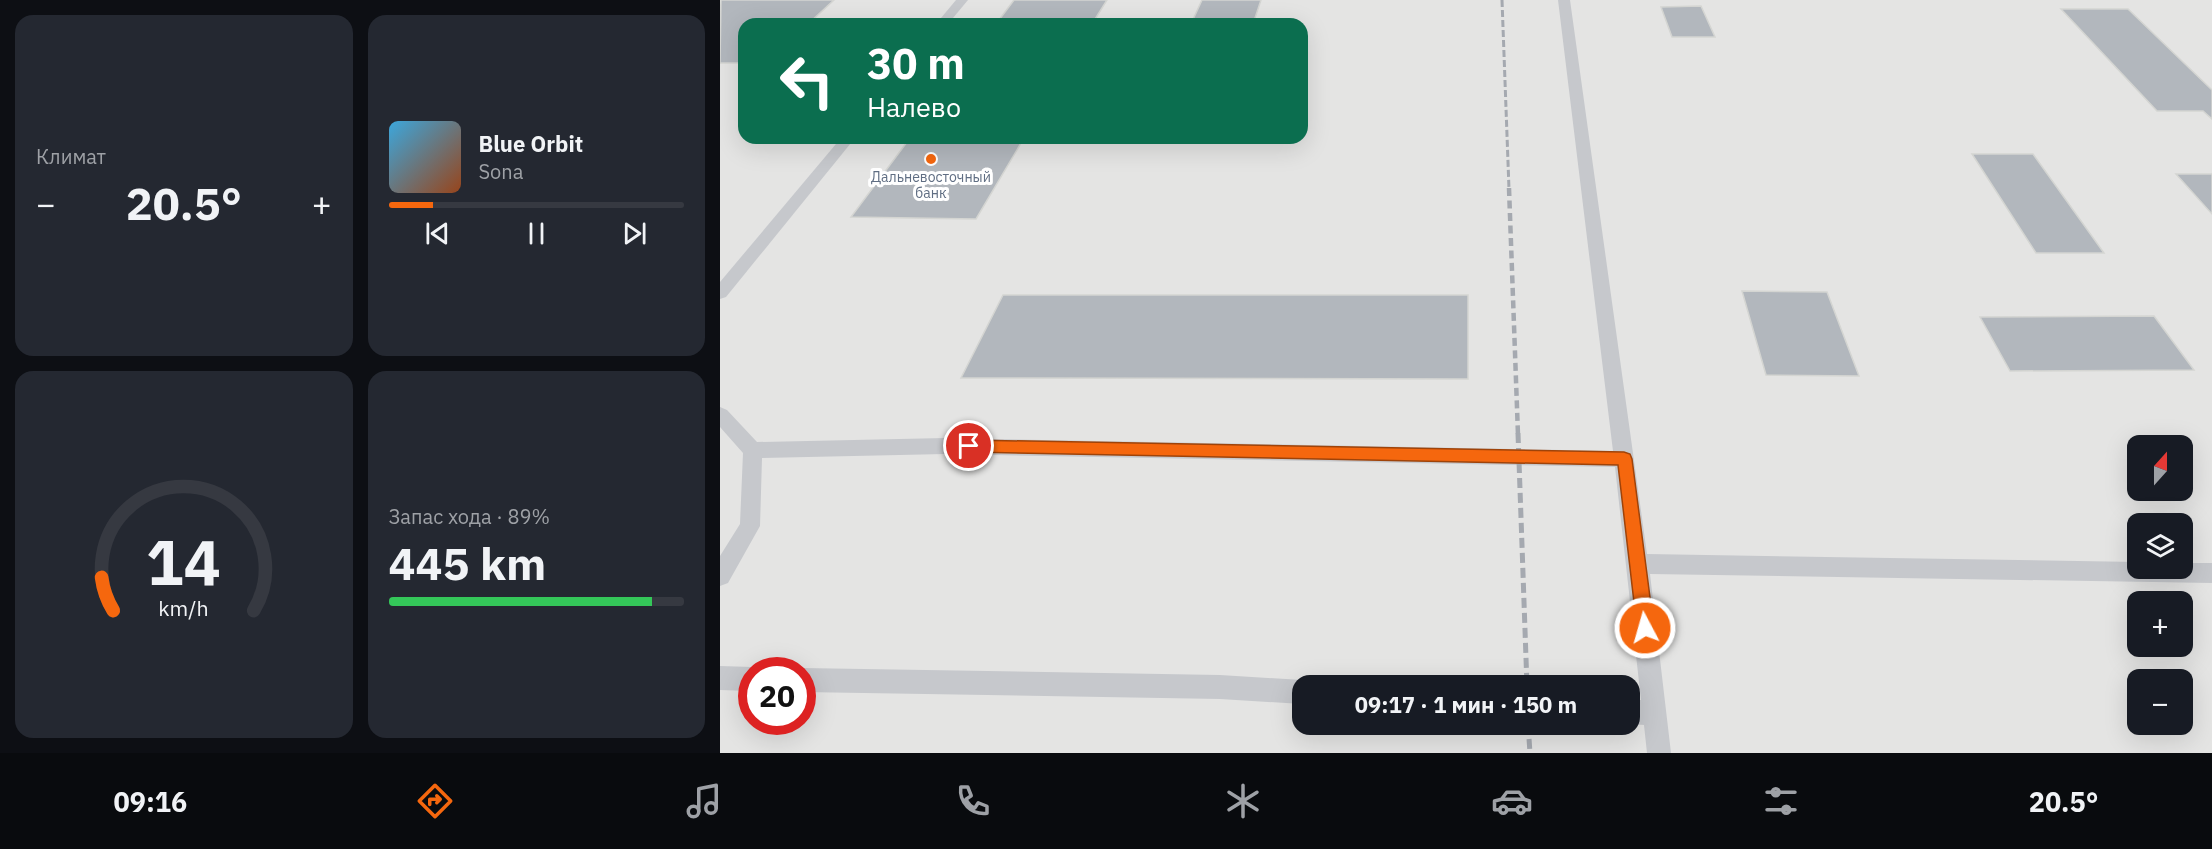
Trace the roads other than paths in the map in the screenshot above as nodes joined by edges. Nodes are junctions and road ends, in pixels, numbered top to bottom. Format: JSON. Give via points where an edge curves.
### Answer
{"nodes":[{"id":1,"x":962,"y":0,"type":"edge"},
{"id":2,"x":1564,"y":0,"type":"edge"},
{"id":3,"x":947,"y":18,"type":"edge"},
{"id":4,"x":843,"y":144,"type":"edge"},
{"id":5,"x":720,"y":293,"type":"edge"},
{"id":6,"x":720,"y":415,"type":"edge"},
{"id":7,"x":753,"y":450,"type":"junction"},
{"id":8,"x":1624,"y":459,"type":"junction"},
{"id":9,"x":1638,"y":564,"type":"junction"},
{"id":10,"x":2212,"y":573,"type":"edge"},
{"id":11,"x":720,"y":576,"type":"edge"},
{"id":12,"x":720,"y":678,"type":"edge"},
{"id":13,"x":738,"y":679,"type":"edge"},
{"id":14,"x":816,"y":680,"type":"edge"},
{"id":15,"x":1292,"y":691,"type":"edge"},
{"id":16,"x":1640,"y":712,"type":"edge"},
{"id":17,"x":1654,"y":713,"type":"junction"},
{"id":18,"x":1659,"y":753,"type":"edge"}],
"edges":[{"from":1,"to":3,"type":"lane"},
{"from":2,"to":8,"type":"lane"},
{"from":4,"to":5,"type":"lane"},
{"from":6,"to":7,"type":"lane"},
{"from":7,"to":8,"type":"lane","via":[[945,446]]},
{"from":7,"to":11,"type":"lane","via":[[750,526]]},
{"from":8,"to":9,"type":"lane"},
{"from":9,"to":10,"type":"lane"},
{"from":9,"to":17,"type":"lane"},
{"from":12,"to":13,"type":"lane"},
{"from":14,"to":15,"type":"lane"},
{"from":16,"to":17,"type":"lane"},
{"from":17,"to":18,"type":"lane"}]}
